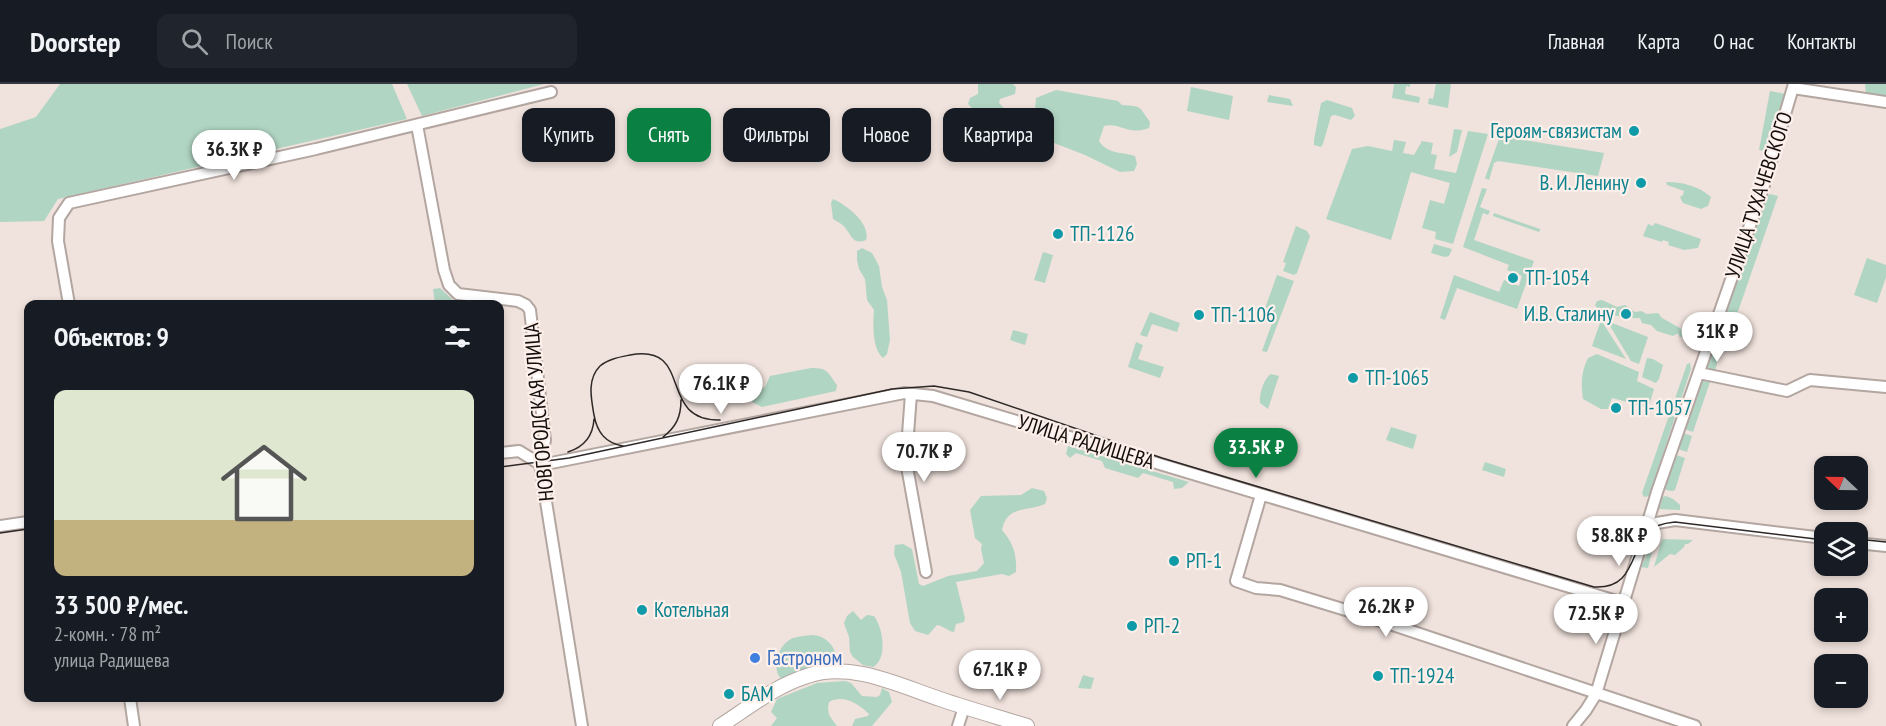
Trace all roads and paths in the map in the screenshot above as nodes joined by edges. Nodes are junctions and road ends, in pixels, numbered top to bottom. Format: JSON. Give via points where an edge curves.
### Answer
{"nodes":[{"id":1,"x":1793,"y":86,"type":"edge"},
{"id":2,"x":551,"y":92,"type":"dead end"},
{"id":3,"x":1886,"y":102,"type":"edge"},
{"id":4,"x":417,"y":125,"type":"junction"},
{"id":5,"x":68,"y":300,"type":"edge"},
{"id":6,"x":502,"y":300,"type":"edge"},
{"id":7,"x":504,"y":300,"type":"edge"},
{"id":8,"x":1699,"y":373,"type":"junction"},
{"id":9,"x":1886,"y":387,"type":"edge"},
{"id":10,"x":911,"y":394,"type":"junction"},
{"id":11,"x":504,"y":453,"type":"edge"},
{"id":12,"x":540,"y":464,"type":"junction"},
{"id":13,"x":1261,"y":495,"type":"junction"},
{"id":14,"x":24,"y":523,"type":"edge"},
{"id":15,"x":0,"y":526,"type":"edge"},
{"id":16,"x":1646,"y":529,"type":"junction"},
{"id":17,"x":1814,"y":537,"type":"edge"},
{"id":18,"x":1868,"y":544,"type":"edge"},
{"id":19,"x":1886,"y":546,"type":"edge"},
{"id":20,"x":926,"y":572,"type":"dead end"},
{"id":21,"x":1623,"y":603,"type":"junction"},
{"id":22,"x":1596,"y":694,"type":"junction"},
{"id":23,"x":131,"y":702,"type":"edge"},
{"id":24,"x":964,"y":707,"type":"junction"},
{"id":25,"x":134,"y":726,"type":"edge"},
{"id":26,"x":582,"y":726,"type":"edge"},
{"id":27,"x":720,"y":726,"type":"edge"},
{"id":28,"x":958,"y":726,"type":"edge"},
{"id":29,"x":1028,"y":726,"type":"edge"},
{"id":30,"x":1573,"y":726,"type":"edge"},
{"id":31,"x":1695,"y":726,"type":"edge"}],
"edges":[{"from":1,"to":3,"type":"street"},
{"from":1,"to":8,"type":"street","name":"УЛИЦА ТУХАЧЕВСКОГО","via":[[1763,188]]},
{"from":2,"to":4,"type":"street"},
{"from":4,"to":5,"type":"street","via":[[70,202],[59,218],[58,241]]},
{"from":4,"to":6,"type":"street","name":"НОВГОРОДСКАЯ УЛИЦА","via":[[449,285],[462,295]]},
{"from":7,"to":12,"type":"street","name":"НОВГОРОДСКАЯ УЛИЦА","via":[[518,302],[530,310],[546,440]]},
{"from":8,"to":9,"type":"street","via":[[1787,391],[1810,380]]},
{"from":8,"to":16,"type":"street","name":"УЛИЦА ТУХАЧЕВСКОГО"},
{"from":10,"to":12,"type":"street","name":"УЛИЦА РАДИЩЕВА"},
{"from":10,"to":13,"type":"street","name":"УЛИЦА РАДИЩЕВА","via":[[933,396]]},
{"from":10,"to":20,"type":"street","via":[[906,461]]},
{"from":11,"to":12,"type":"street","via":[[519,451]]},
{"from":12,"to":26,"type":"street","name":"НОВГОРОДСКАЯ УЛИЦА"},
{"from":13,"to":21,"type":"street","name":"УЛИЦА РАДИЩЕВА"},
{"from":13,"to":22,"type":"street","via":[[1236,581],[1371,618]]},
{"from":14,"to":15,"type":"street"},
{"from":16,"to":17,"type":"street","via":[[1675,520]]},
{"from":16,"to":21,"type":"street"},
{"from":18,"to":19,"type":"street"},
{"from":21,"to":22,"type":"street"},
{"from":22,"to":30,"type":"street"},
{"from":22,"to":31,"type":"street"},
{"from":23,"to":25,"type":"street"},
{"from":24,"to":27,"type":"main road","via":[[866,675],[828,671],[779,687]]},
{"from":24,"to":28,"type":"street"},
{"from":24,"to":29,"type":"main road"}]}
